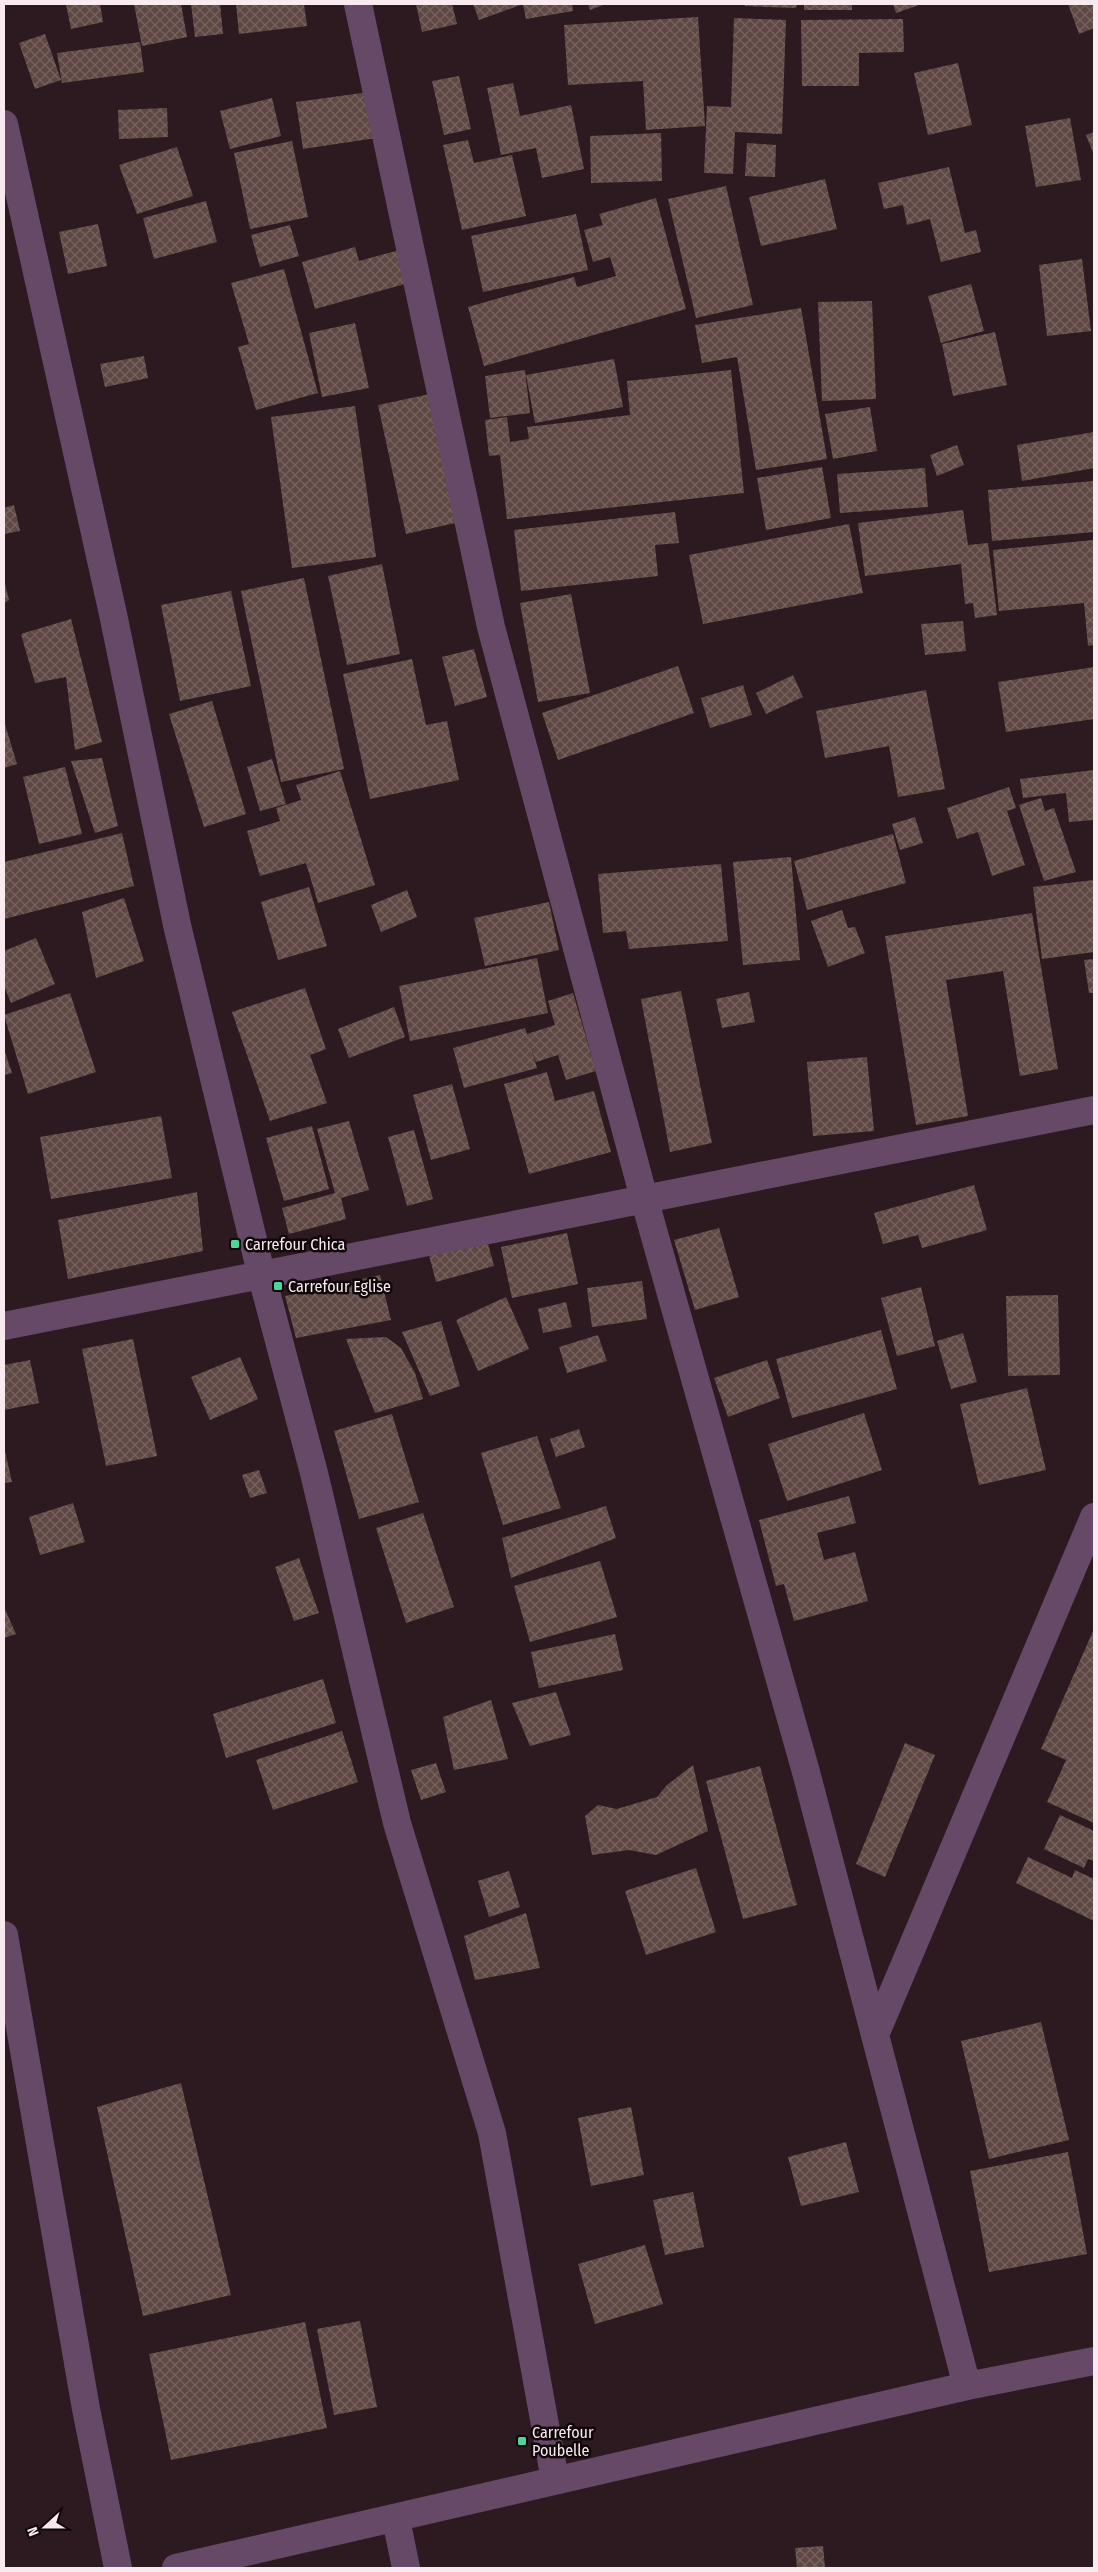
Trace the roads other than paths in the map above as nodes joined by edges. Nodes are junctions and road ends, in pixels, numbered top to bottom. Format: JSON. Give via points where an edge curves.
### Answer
{"nodes":[{"id":1,"x":358,"y":4,"type":"edge"},
{"id":2,"x":4,"y":124,"type":"edge"},
{"id":3,"x":1094,"y":1110,"type":"edge"},
{"id":4,"x":644,"y":1198,"type":"junction"},
{"id":5,"x":261,"y":1273,"type":"junction"},
{"id":6,"x":4,"y":1326,"type":"edge"},
{"id":7,"x":1094,"y":1518,"type":"edge"},
{"id":8,"x":4,"y":1935,"type":"edge"},
{"id":9,"x":874,"y":2035,"type":"junction"},
{"id":10,"x":1094,"y":2361,"type":"edge"},
{"id":11,"x":967,"y":2386,"type":"junction"},
{"id":12,"x":554,"y":2480,"type":"junction"},
{"id":13,"x":396,"y":2519,"type":"junction"},
{"id":14,"x":118,"y":2568,"type":"edge"},
{"id":15,"x":176,"y":2568,"type":"edge"},
{"id":16,"x":406,"y":2568,"type":"edge"}],
"edges":[{"from":1,"to":4,"type":"street","via":[[491,626]]},
{"from":2,"to":5,"type":"street","via":[[113,614],[177,925]]},
{"from":3,"to":4,"type":"street"},
{"from":4,"to":5,"type":"street"},
{"from":4,"to":9,"type":"street","via":[[806,1772]]},
{"from":5,"to":6,"type":"street"},
{"from":5,"to":12,"type":"street","via":[[314,1473],[397,1823],[492,2134]]},
{"from":7,"to":9,"type":"street"},
{"from":8,"to":14,"type":"street","via":[[86,2409]]},
{"from":9,"to":11,"type":"street"},
{"from":10,"to":11,"type":"street"},
{"from":11,"to":12,"type":"street"},
{"from":12,"to":13,"type":"street"},
{"from":13,"to":15,"type":"street"},
{"from":13,"to":16,"type":"street"}]}
